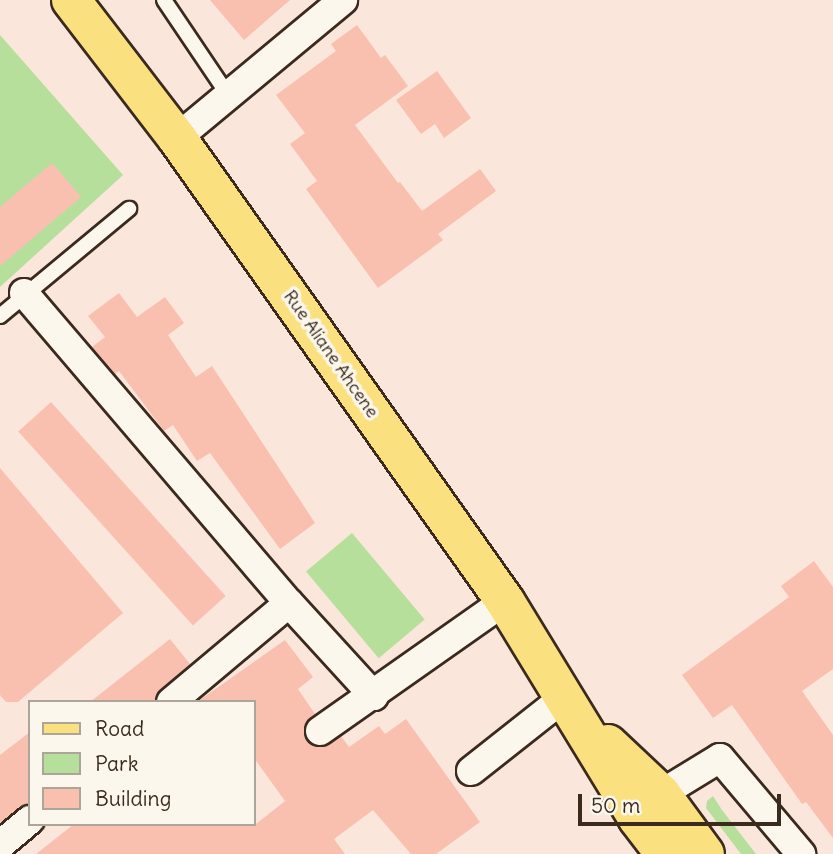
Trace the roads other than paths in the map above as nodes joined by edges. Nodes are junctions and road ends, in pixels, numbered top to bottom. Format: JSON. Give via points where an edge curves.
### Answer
{"nodes":[{"id":1,"x":71,"y":0,"type":"edge"},
{"id":2,"x":164,"y":0,"type":"edge"},
{"id":3,"x":343,"y":0,"type":"edge"},
{"id":4,"x":228,"y":95,"type":"junction"},
{"id":5,"x":177,"y":138,"type":"junction"},
{"id":6,"x":128,"y":209,"type":"dead end"},
{"id":7,"x":24,"y":293,"type":"junction"},
{"id":8,"x":0,"y":316,"type":"edge"},
{"id":9,"x":505,"y":601,"type":"junction"},
{"id":10,"x":289,"y":603,"type":"junction"},
{"id":11,"x":374,"y":696,"type":"junction"},
{"id":12,"x":173,"y":700,"type":"edge"},
{"id":13,"x":572,"y":706,"type":"junction"},
{"id":14,"x":320,"y":731,"type":"dead end"},
{"id":15,"x":471,"y":771,"type":"dead end"},
{"id":16,"x":661,"y":794,"type":"junction"},
{"id":17,"x":28,"y":822,"type":"edge"},
{"id":18,"x":0,"y":845,"type":"edge"},
{"id":19,"x":665,"y":854,"type":"edge"},
{"id":20,"x":705,"y":854,"type":"edge"},
{"id":21,"x":801,"y":854,"type":"edge"}],
"edges":[{"from":1,"to":5,"type":"main road","name":"Rue Aliane Ahcene"},
{"from":2,"to":4,"type":"lane"},
{"from":3,"to":4,"type":"street"},
{"from":4,"to":5,"type":"street"},
{"from":5,"to":9,"type":"main road","name":"Rue Aliane Ahcene"},
{"from":6,"to":7,"type":"lane"},
{"from":7,"to":8,"type":"lane"},
{"from":7,"to":10,"type":"street"},
{"from":9,"to":11,"type":"street"},
{"from":9,"to":13,"type":"main road","name":"Rue Aliane Ahcene"},
{"from":10,"to":11,"type":"street"},
{"from":10,"to":12,"type":"street"},
{"from":11,"to":14,"type":"street"},
{"from":13,"to":15,"type":"street"},
{"from":13,"to":16,"type":"main road","name":"Rue Aliane Ahcene"},
{"from":13,"to":19,"type":"main road","name":"Rue Aliane Ahcene","via":[[638,819]]},
{"from":16,"to":20,"type":"main road","name":"Rue Aliane Ahcene"},
{"from":16,"to":21,"type":"street","via":[[720,758]]},
{"from":17,"to":18,"type":"street"}]}
